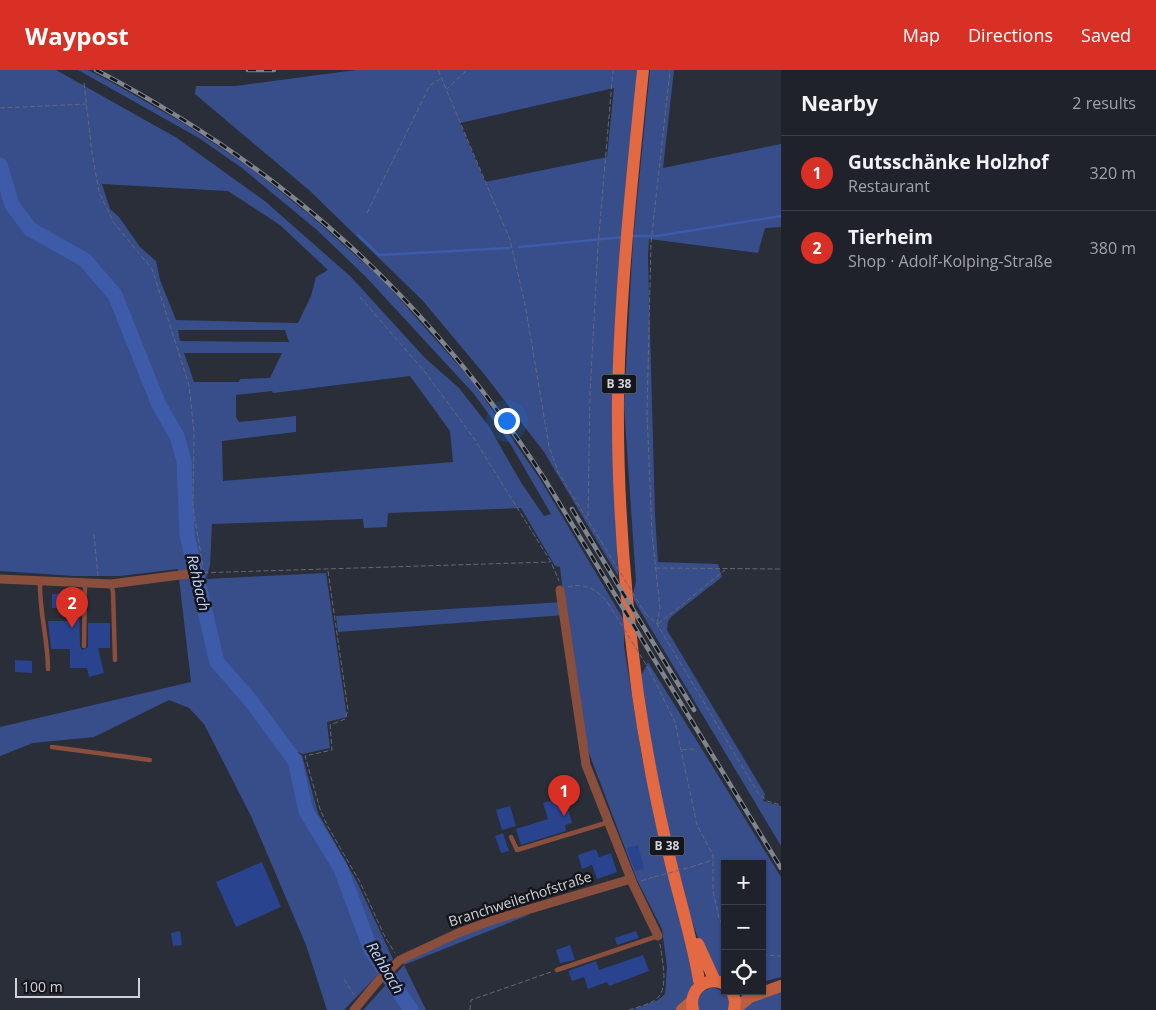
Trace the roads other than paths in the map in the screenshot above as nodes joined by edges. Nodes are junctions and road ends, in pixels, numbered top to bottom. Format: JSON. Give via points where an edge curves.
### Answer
{"nodes":[{"id":1,"x":643,"y":70,"type":"edge"},
{"id":2,"x":188,"y":574,"type":"dead end"},
{"id":3,"x":0,"y":579,"type":"edge"},
{"id":4,"x":40,"y":581,"type":"junction"},
{"id":5,"x":85,"y":584,"type":"junction"},
{"id":6,"x":110,"y":584,"type":"junction"},
{"id":7,"x":560,"y":590,"type":"road end"},
{"id":8,"x":84,"y":646,"type":"dead end"},
{"id":9,"x":116,"y":660,"type":"dead end"},
{"id":10,"x":48,"y":668,"type":"dead end"},
{"id":11,"x":52,"y":747,"type":"dead end"},
{"id":12,"x":150,"y":760,"type":"dead end"},
{"id":13,"x":609,"y":822,"type":"junction"},
{"id":14,"x":511,"y":837,"type":"dead end"},
{"id":15,"x":632,"y":881,"type":"junction"},
{"id":16,"x":685,"y":912,"type":"junction"},
{"id":17,"x":658,"y":936,"type":"joint"},
{"id":18,"x":557,"y":970,"type":"road end"},
{"id":19,"x":781,"y":982,"type":"edge"},
{"id":20,"x":720,"y":983,"type":"edge"},
{"id":21,"x":766,"y":985,"type":"edge"},
{"id":22,"x":700,"y":986,"type":"junction"},
{"id":23,"x":781,"y":986,"type":"edge"},
{"id":24,"x":734,"y":995,"type":"edge"},
{"id":25,"x":356,"y":1006,"type":"edge"},
{"id":26,"x":689,"y":1007,"type":"edge"},
{"id":27,"x":735,"y":1009,"type":"edge"}],
"edges":[{"from":1,"to":16,"type":"main road","number":"B 38","via":[[620,335],[620,511],[639,699],[662,822]]},
{"from":2,"to":6,"type":"street"},
{"from":3,"to":4,"type":"street"},
{"from":4,"to":5,"type":"street"},
{"from":4,"to":10,"type":"lane"},
{"from":5,"to":6,"type":"street"},
{"from":5,"to":8,"type":"lane"},
{"from":6,"to":9,"type":"lane"},
{"from":7,"to":13,"type":"street","via":[[586,766]]},
{"from":11,"to":12,"type":"lane"},
{"from":13,"to":14,"type":"lane","via":[[518,850]]},
{"from":13,"to":15,"type":"street"},
{"from":15,"to":17,"type":"street"},
{"from":15,"to":25,"type":"street","name":"Branchweilerhofstraße","via":[[458,933],[400,960]]},
{"from":16,"to":20,"type":"main road","number":"B 38"},
{"from":16,"to":22,"type":"main road","number":"B 38"},
{"from":17,"to":18,"type":"lane"},
{"from":19,"to":21,"type":"street"},
{"from":20,"to":22,"type":"main road"},
{"from":22,"to":26,"type":"main road"},
{"from":23,"to":27,"type":"street","via":[[750,997]]},
{"from":24,"to":27,"type":"main road"}]}
